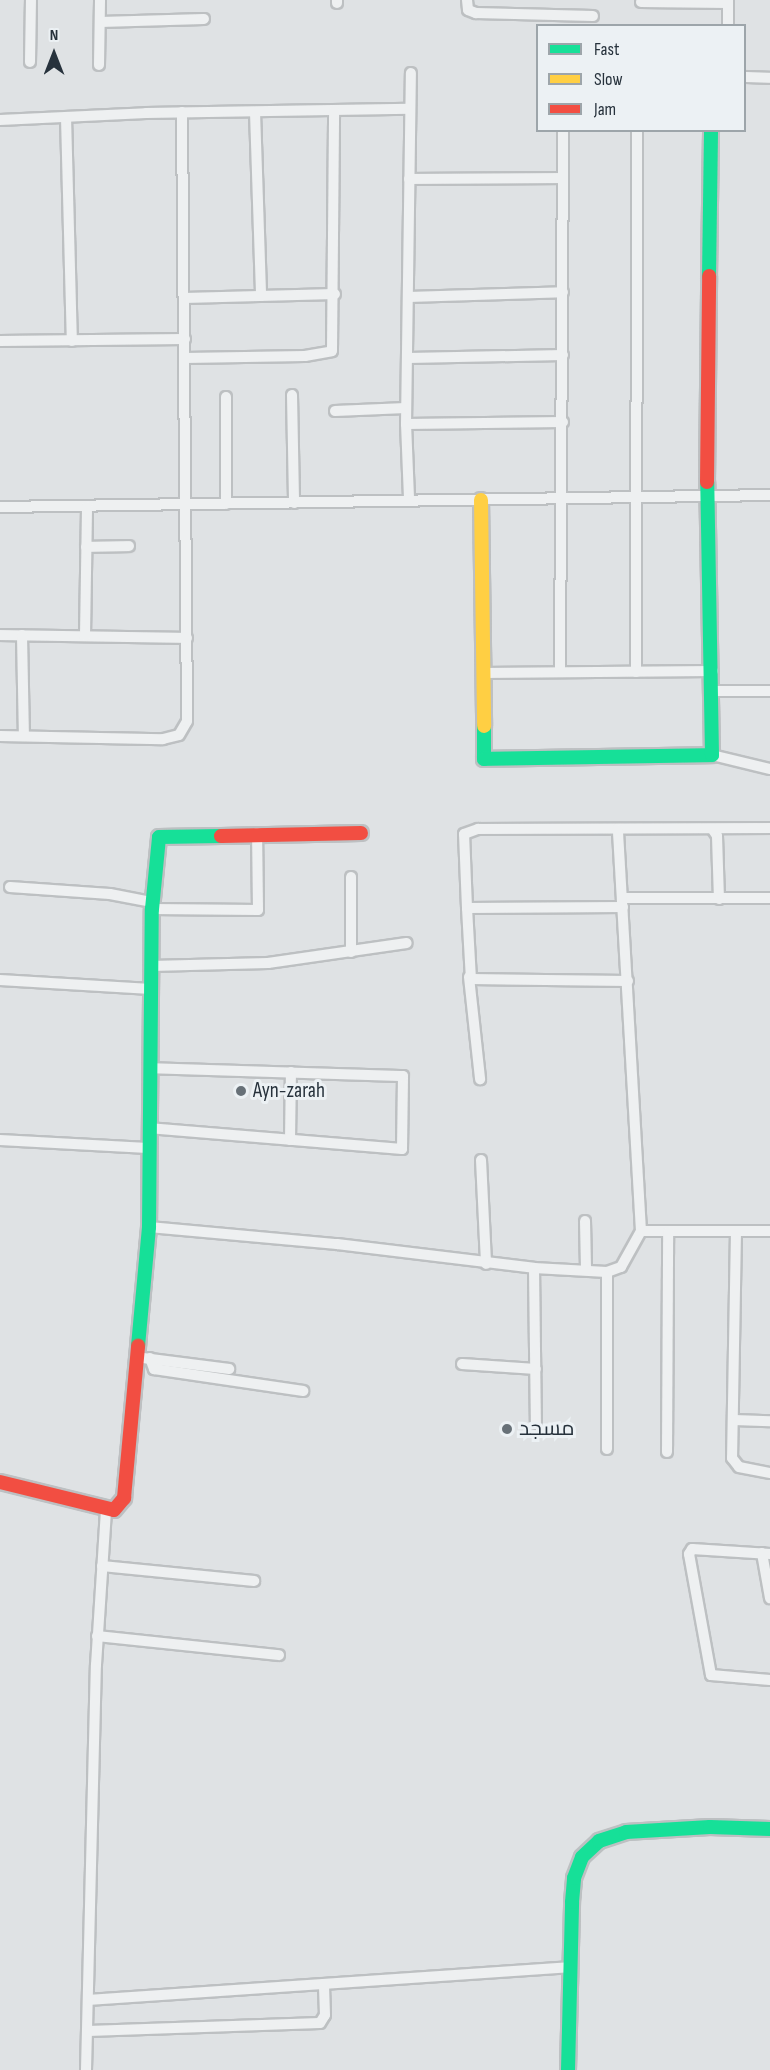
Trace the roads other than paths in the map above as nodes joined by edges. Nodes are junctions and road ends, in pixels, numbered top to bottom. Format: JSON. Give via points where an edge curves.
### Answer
{"nodes":[{"id":1,"x":31,"y":0,"type":"edge"},
{"id":2,"x":100,"y":0,"type":"edge"},
{"id":3,"x":467,"y":0,"type":"edge"},
{"id":4,"x":728,"y":1,"type":"edge"},
{"id":5,"x":641,"y":2,"type":"dead end"},
{"id":6,"x":593,"y":16,"type":"dead end"},
{"id":7,"x":204,"y":19,"type":"dead end"},
{"id":8,"x":100,"y":22,"type":"junction"},
{"id":9,"x":728,"y":24,"type":"edge"},
{"id":10,"x":30,"y":62,"type":"dead end"},
{"id":11,"x":99,"y":65,"type":"dead end"},
{"id":12,"x":411,"y":73,"type":"dead end"},
{"id":13,"x":746,"y":77,"type":"edge"},
{"id":14,"x":770,"y":78,"type":"edge"},
{"id":15,"x":410,"y":109,"type":"junction"},
{"id":16,"x":334,"y":110,"type":"junction"},
{"id":17,"x":255,"y":111,"type":"junction"},
{"id":18,"x":182,"y":112,"type":"junction"},
{"id":19,"x":66,"y":117,"type":"junction"},
{"id":20,"x":0,"y":120,"type":"edge"},
{"id":21,"x":563,"y":132,"type":"edge"},
{"id":22,"x":637,"y":132,"type":"edge"},
{"id":23,"x":711,"y":132,"type":"edge"},
{"id":24,"x":563,"y":178,"type":"junction"},
{"id":25,"x":409,"y":179,"type":"junction"},
{"id":26,"x":563,"y":292,"type":"junction"},
{"id":27,"x":335,"y":294,"type":"junction"},
{"id":28,"x":261,"y":296,"type":"junction"},
{"id":29,"x":408,"y":297,"type":"junction"},
{"id":30,"x":184,"y":298,"type":"junction"},
{"id":31,"x":184,"y":339,"type":"junction"},
{"id":32,"x":0,"y":341,"type":"edge"},
{"id":33,"x":72,"y":341,"type":"junction"},
{"id":34,"x":563,"y":355,"type":"junction"},
{"id":35,"x":185,"y":358,"type":"junction"},
{"id":36,"x":408,"y":358,"type":"junction"},
{"id":37,"x":292,"y":395,"type":"dead end"},
{"id":38,"x":226,"y":397,"type":"dead end"},
{"id":39,"x":406,"y":408,"type":"junction"},
{"id":40,"x":335,"y":411,"type":"dead end"},
{"id":41,"x":563,"y":422,"type":"junction"},
{"id":42,"x":406,"y":424,"type":"junction"},
{"id":43,"x":770,"y":495,"type":"edge"},
{"id":44,"x":707,"y":497,"type":"junction"},
{"id":45,"x":409,"y":498,"type":"junction"},
{"id":46,"x":559,"y":498,"type":"junction"},
{"id":47,"x":635,"y":498,"type":"junction"},
{"id":48,"x":481,"y":500,"type":"junction"},
{"id":49,"x":294,"y":503,"type":"junction"},
{"id":50,"x":226,"y":504,"type":"junction"},
{"id":51,"x":186,"y":505,"type":"junction"},
{"id":52,"x":87,"y":506,"type":"junction"},
{"id":53,"x":0,"y":507,"type":"edge"},
{"id":54,"x":129,"y":546,"type":"dead end"},
{"id":55,"x":86,"y":547,"type":"junction"},
{"id":56,"x":0,"y":635,"type":"edge"},
{"id":57,"x":22,"y":635,"type":"junction"},
{"id":58,"x":85,"y":636,"type":"junction"},
{"id":59,"x":187,"y":638,"type":"junction"},
{"id":60,"x":713,"y":671,"type":"junction"},
{"id":61,"x":560,"y":672,"type":"junction"},
{"id":62,"x":636,"y":672,"type":"junction"},
{"id":63,"x":482,"y":673,"type":"junction"},
{"id":64,"x":713,"y":691,"type":"junction"},
{"id":65,"x":770,"y":691,"type":"edge"},
{"id":66,"x":0,"y":736,"type":"edge"},
{"id":67,"x":24,"y":736,"type":"junction"},
{"id":68,"x":712,"y":755,"type":"junction"},
{"id":69,"x":770,"y":768,"type":"edge"},
{"id":70,"x":770,"y":828,"type":"edge"},
{"id":71,"x":618,"y":830,"type":"junction"},
{"id":72,"x":713,"y":830,"type":"junction"},
{"id":73,"x":257,"y":833,"type":"junction"},
{"id":74,"x":361,"y":833,"type":"dead end"},
{"id":75,"x":351,"y":877,"type":"dead end"},
{"id":76,"x":10,"y":887,"type":"dead end"},
{"id":77,"x":719,"y":898,"type":"junction"},
{"id":78,"x":770,"y":898,"type":"edge"},
{"id":79,"x":622,"y":903,"type":"junction"},
{"id":80,"x":152,"y":905,"type":"junction"},
{"id":81,"x":467,"y":908,"type":"junction"},
{"id":82,"x":407,"y":944,"type":"dead end"},
{"id":83,"x":351,"y":952,"type":"junction"},
{"id":84,"x":151,"y":966,"type":"junction"},
{"id":85,"x":469,"y":977,"type":"junction"},
{"id":86,"x":0,"y":980,"type":"edge"},
{"id":87,"x":628,"y":981,"type":"junction"},
{"id":88,"x":151,"y":989,"type":"junction"},
{"id":89,"x":150,"y":1068,"type":"junction"},
{"id":90,"x":291,"y":1072,"type":"junction"},
{"id":91,"x":480,"y":1079,"type":"dead end"},
{"id":92,"x":148,"y":1128,"type":"junction"},
{"id":93,"x":0,"y":1140,"type":"edge"},
{"id":94,"x":290,"y":1140,"type":"junction"},
{"id":95,"x":148,"y":1148,"type":"junction"},
{"id":96,"x":481,"y":1160,"type":"dead end"},
{"id":97,"x":585,"y":1221,"type":"dead end"},
{"id":98,"x":149,"y":1227,"type":"junction"},
{"id":99,"x":641,"y":1231,"type":"junction"},
{"id":100,"x":770,"y":1231,"type":"edge"},
{"id":101,"x":668,"y":1232,"type":"junction"},
{"id":102,"x":736,"y":1232,"type":"junction"},
{"id":103,"x":486,"y":1264,"type":"junction"},
{"id":104,"x":534,"y":1269,"type":"junction"},
{"id":105,"x":586,"y":1270,"type":"junction"},
{"id":106,"x":607,"y":1272,"type":"junction"},
{"id":107,"x":143,"y":1358,"type":"junction"},
{"id":108,"x":462,"y":1364,"type":"dead end"},
{"id":109,"x":229,"y":1369,"type":"dead end"},
{"id":110,"x":536,"y":1369,"type":"junction"},
{"id":111,"x":303,"y":1392,"type":"dead end"},
{"id":112,"x":734,"y":1420,"type":"junction"},
{"id":113,"x":770,"y":1421,"type":"edge"},
{"id":114,"x":536,"y":1423,"type":"dead end"},
{"id":115,"x":607,"y":1449,"type":"dead end"},
{"id":116,"x":668,"y":1452,"type":"dead end"},
{"id":117,"x":770,"y":1473,"type":"edge"},
{"id":118,"x":0,"y":1482,"type":"edge"},
{"id":119,"x":106,"y":1509,"type":"junction"},
{"id":120,"x":766,"y":1553,"type":"edge"},
{"id":121,"x":102,"y":1566,"type":"junction"},
{"id":122,"x":254,"y":1581,"type":"dead end"},
{"id":123,"x":770,"y":1598,"type":"edge"},
{"id":124,"x":98,"y":1636,"type":"junction"},
{"id":125,"x":279,"y":1655,"type":"dead end"},
{"id":126,"x":770,"y":1680,"type":"edge"},
{"id":127,"x":770,"y":1829,"type":"edge"},
{"id":128,"x":571,"y":1967,"type":"junction"},
{"id":129,"x":324,"y":1984,"type":"junction"},
{"id":130,"x":88,"y":2000,"type":"junction"},
{"id":131,"x":88,"y":2031,"type":"junction"},
{"id":132,"x":86,"y":2070,"type":"edge"},
{"id":133,"x":568,"y":2070,"type":"edge"}],
"edges":[{"from":1,"to":10,"type":"street"},
{"from":2,"to":8,"type":"street"},
{"from":3,"to":6,"type":"street","via":[[468,10],[476,13]]},
{"from":4,"to":5,"type":"street"},
{"from":4,"to":9,"type":"street"},
{"from":7,"to":8,"type":"street"},
{"from":8,"to":11,"type":"street"},
{"from":12,"to":15,"type":"street"},
{"from":13,"to":14,"type":"street"},
{"from":15,"to":16,"type":"street"},
{"from":15,"to":25,"type":"street"},
{"from":16,"to":17,"type":"street"},
{"from":16,"to":27,"type":"street"},
{"from":17,"to":18,"type":"street"},
{"from":17,"to":28,"type":"street"},
{"from":18,"to":19,"type":"street"},
{"from":18,"to":30,"type":"street"},
{"from":19,"to":20,"type":"street"},
{"from":19,"to":33,"type":"street"},
{"from":21,"to":24,"type":"street"},
{"from":22,"to":47,"type":"street"},
{"from":23,"to":44,"type":"street"},
{"from":24,"to":25,"type":"street"},
{"from":24,"to":26,"type":"street"},
{"from":25,"to":29,"type":"street"},
{"from":26,"to":29,"type":"street"},
{"from":26,"to":34,"type":"street"},
{"from":27,"to":28,"type":"street"},
{"from":27,"to":35,"type":"street","via":[[335,345],[327,354]]},
{"from":28,"to":30,"type":"street"},
{"from":29,"to":36,"type":"street"},
{"from":30,"to":31,"type":"street"},
{"from":31,"to":33,"type":"street"},
{"from":31,"to":35,"type":"street"},
{"from":32,"to":33,"type":"street"},
{"from":34,"to":36,"type":"street"},
{"from":34,"to":41,"type":"street"},
{"from":35,"to":51,"type":"street"},
{"from":36,"to":39,"type":"street"},
{"from":37,"to":49,"type":"street"},
{"from":38,"to":50,"type":"street"},
{"from":39,"to":40,"type":"street"},
{"from":39,"to":42,"type":"street"},
{"from":41,"to":42,"type":"street"},
{"from":41,"to":46,"type":"street"},
{"from":42,"to":45,"type":"street"},
{"from":43,"to":44,"type":"street"},
{"from":44,"to":47,"type":"street"},
{"from":44,"to":60,"type":"street"},
{"from":45,"to":48,"type":"street"},
{"from":45,"to":49,"type":"street"},
{"from":46,"to":47,"type":"street"},
{"from":46,"to":48,"type":"street"},
{"from":46,"to":61,"type":"street"},
{"from":47,"to":62,"type":"street"},
{"from":48,"to":63,"type":"street"},
{"from":49,"to":50,"type":"street"},
{"from":50,"to":51,"type":"street"},
{"from":51,"to":52,"type":"street"},
{"from":51,"to":59,"type":"street"},
{"from":52,"to":53,"type":"street"},
{"from":52,"to":55,"type":"street"},
{"from":54,"to":55,"type":"street"},
{"from":55,"to":58,"type":"street"},
{"from":56,"to":57,"type":"street"},
{"from":57,"to":58,"type":"street"},
{"from":57,"to":67,"type":"street"},
{"from":58,"to":59,"type":"street"},
{"from":59,"to":67,"type":"street","via":[[187,721],[179,735],[163,739]]},
{"from":60,"to":62,"type":"street"},
{"from":60,"to":64,"type":"street"},
{"from":61,"to":62,"type":"street"},
{"from":61,"to":63,"type":"street"},
{"from":63,"to":68,"type":"street","via":[[483,755],[487,760]]},
{"from":64,"to":65,"type":"street"},
{"from":64,"to":68,"type":"street"},
{"from":66,"to":67,"type":"street"},
{"from":68,"to":69,"type":"street"},
{"from":70,"to":72,"type":"street"},
{"from":71,"to":72,"type":"street"},
{"from":71,"to":79,"type":"street"},
{"from":71,"to":81,"type":"street","via":[[468,830],[463,838]]},
{"from":72,"to":77,"type":"street","via":[[717,833]]},
{"from":73,"to":74,"type":"street"},
{"from":73,"to":80,"type":"street","via":[[159,837]]},
{"from":73,"to":80,"type":"street","via":[[258,910]]},
{"from":75,"to":83,"type":"street"},
{"from":76,"to":80,"type":"street","via":[[110,894]]},
{"from":77,"to":78,"type":"street"},
{"from":77,"to":79,"type":"street"},
{"from":79,"to":81,"type":"street"},
{"from":79,"to":87,"type":"street"},
{"from":80,"to":84,"type":"street"},
{"from":81,"to":85,"type":"street"},
{"from":82,"to":83,"type":"street"},
{"from":83,"to":84,"type":"street","via":[[267,963]]},
{"from":84,"to":88,"type":"street"},
{"from":85,"to":87,"type":"street"},
{"from":85,"to":91,"type":"street"},
{"from":86,"to":88,"type":"street"},
{"from":87,"to":99,"type":"street"},
{"from":88,"to":89,"type":"street"},
{"from":89,"to":90,"type":"street"},
{"from":89,"to":92,"type":"street"},
{"from":90,"to":94,"type":"street"},
{"from":90,"to":94,"type":"street","via":[[404,1076],[402,1149]]},
{"from":92,"to":94,"type":"street"},
{"from":92,"to":95,"type":"street"},
{"from":93,"to":95,"type":"street"},
{"from":95,"to":98,"type":"street"},
{"from":96,"to":103,"type":"street"},
{"from":97,"to":105,"type":"street"},
{"from":98,"to":103,"type":"street","via":[[348,1245]]},
{"from":98,"to":107,"type":"street"},
{"from":99,"to":101,"type":"street"},
{"from":99,"to":106,"type":"street","via":[[621,1267]]},
{"from":100,"to":102,"type":"street"},
{"from":101,"to":102,"type":"street"},
{"from":101,"to":116,"type":"street"},
{"from":102,"to":112,"type":"street"},
{"from":103,"to":104,"type":"street"},
{"from":104,"to":105,"type":"street"},
{"from":104,"to":110,"type":"street"},
{"from":105,"to":106,"type":"street"},
{"from":106,"to":115,"type":"street"},
{"from":107,"to":109,"type":"street"},
{"from":107,"to":111,"type":"street","via":[[154,1369]]},
{"from":107,"to":119,"type":"street","via":[[124,1498],[118,1509]]},
{"from":108,"to":110,"type":"street"},
{"from":110,"to":114,"type":"street"},
{"from":112,"to":113,"type":"street"},
{"from":112,"to":117,"type":"street","via":[[733,1463]]},
{"from":118,"to":119,"type":"street"},
{"from":119,"to":121,"type":"street"},
{"from":120,"to":123,"type":"street"},
{"from":120,"to":126,"type":"street","via":[[692,1549],[689,1554],[711,1675]]},
{"from":121,"to":122,"type":"street"},
{"from":121,"to":124,"type":"street"},
{"from":124,"to":125,"type":"street"},
{"from":124,"to":130,"type":"street"},
{"from":127,"to":128,"type":"street","via":[[710,1827],[626,1832],[590,1847],[574,1878]]},
{"from":128,"to":129,"type":"street"},
{"from":128,"to":133,"type":"street"},
{"from":129,"to":130,"type":"street"},
{"from":129,"to":131,"type":"street","via":[[325,2015],[320,2023]]},
{"from":130,"to":131,"type":"street"},
{"from":131,"to":132,"type":"street"}]}
